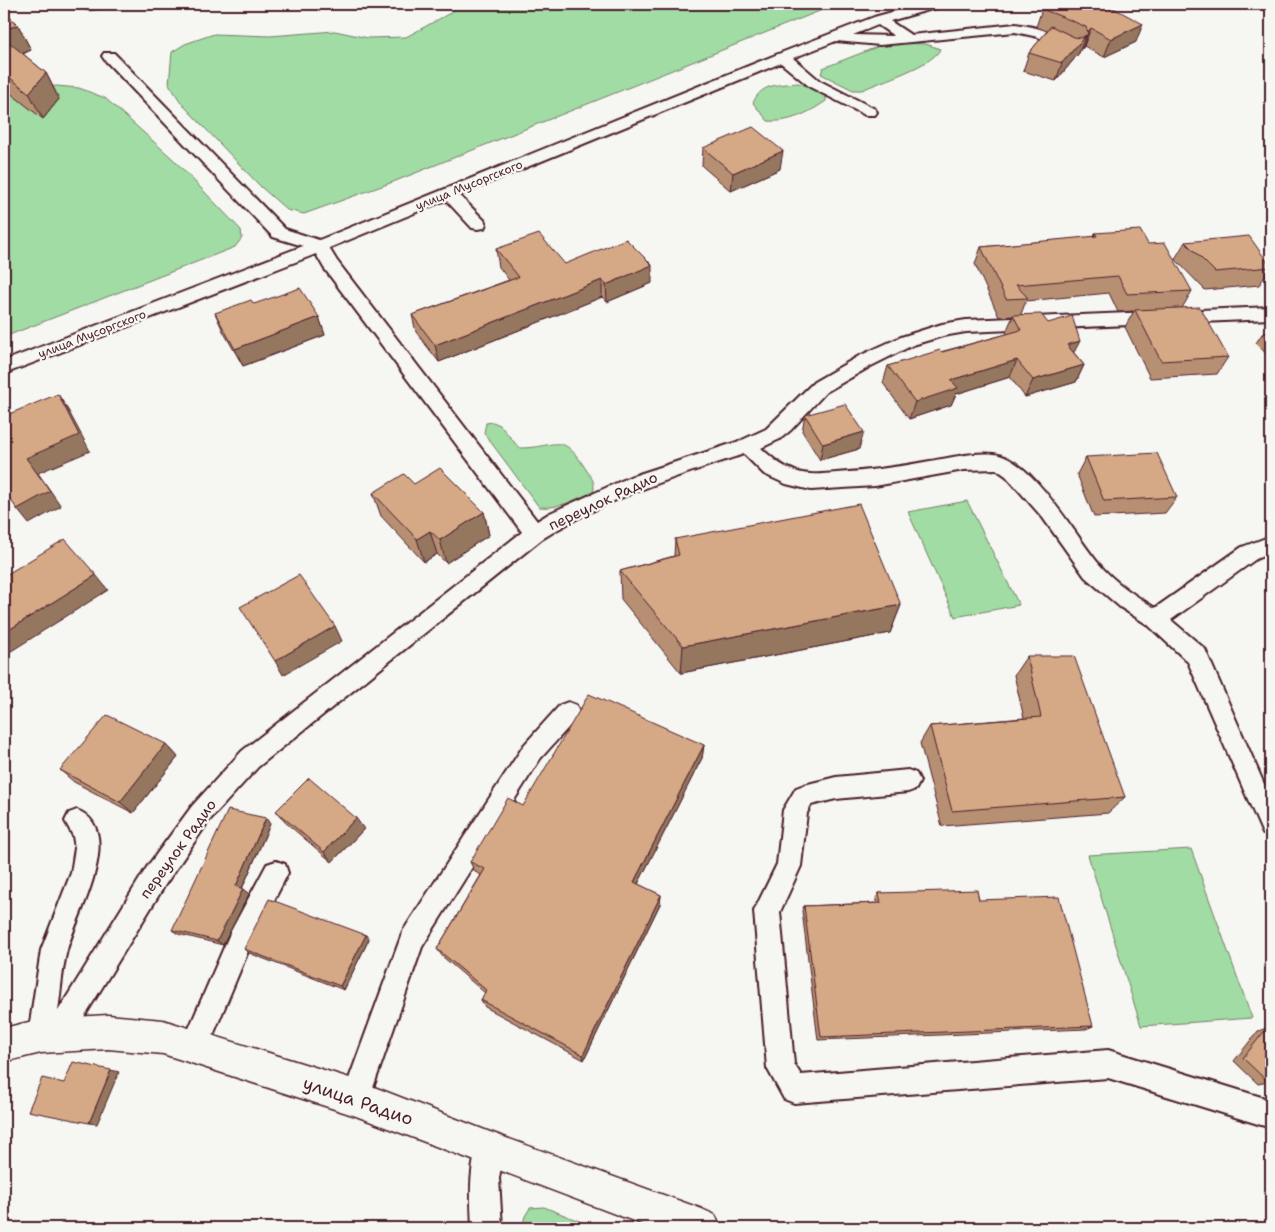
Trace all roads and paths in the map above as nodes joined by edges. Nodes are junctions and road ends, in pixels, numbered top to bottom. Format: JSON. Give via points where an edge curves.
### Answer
{"nodes":[{"id":1,"x":934,"y":4,"type":"edge"},
{"id":2,"x":879,"y":20,"type":"junction"},
{"id":3,"x":835,"y":37,"type":"junction"},
{"id":4,"x":908,"y":39,"type":"junction"},
{"id":5,"x":1073,"y":50,"type":"edge"},
{"id":6,"x":109,"y":56,"type":"dead end"},
{"id":7,"x":783,"y":57,"type":"junction"},
{"id":8,"x":870,"y":112,"type":"dead end"},
{"id":9,"x":448,"y":193,"type":"junction"},
{"id":10,"x":478,"y":224,"type":"dead end"},
{"id":11,"x":320,"y":246,"type":"junction"},
{"id":12,"x":1271,"y":313,"type":"edge"},
{"id":13,"x":4,"y":368,"type":"edge"},
{"id":14,"x":747,"y":446,"type":"junction"},
{"id":15,"x":536,"y":533,"type":"junction"},
{"id":16,"x":1271,"y":544,"type":"edge"},
{"id":17,"x":1156,"y":619,"type":"junction"},
{"id":18,"x":568,"y":712,"type":"dead end"},
{"id":19,"x":908,"y":781,"type":"dead end"},
{"id":20,"x":77,"y":820,"type":"dead end"},
{"id":21,"x":1271,"y":826,"type":"edge"},
{"id":22,"x":276,"y":873,"type":"dead end"},
{"id":23,"x":50,"y":1035,"type":"junction"},
{"id":24,"x":4,"y":1045,"type":"edge"},
{"id":25,"x":194,"y":1047,"type":"junction"},
{"id":26,"x":356,"y":1098,"type":"junction"},
{"id":27,"x":1271,"y":1114,"type":"edge"},
{"id":28,"x":490,"y":1150,"type":"junction"},
{"id":29,"x":487,"y":1228,"type":"edge"},
{"id":30,"x":702,"y":1228,"type":"edge"}],
"edges":[{"from":1,"to":2,"type":"lane","name":"улица Мусоргского"},
{"from":2,"to":3,"type":"lane","name":"улица Мусоргского"},
{"from":2,"to":4,"type":"lane"},
{"from":3,"to":4,"type":"lane","via":[[880,41]]},
{"from":3,"to":7,"type":"lane","name":"улица Мусоргского"},
{"from":4,"to":5,"type":"lane","via":[[1015,28],[1046,35]]},
{"from":6,"to":11,"type":"lane","via":[[278,233]]},
{"from":7,"to":8,"type":"lane","via":[[815,84]]},
{"from":7,"to":9,"type":"lane","name":"улица Мусоргского"},
{"from":9,"to":10,"type":"lane"},
{"from":9,"to":11,"type":"lane","name":"улица Мусоргского"},
{"from":11,"to":13,"type":"lane","name":"улица Мусоргского"},
{"from":11,"to":15,"type":"lane","via":[[330,264]]},
{"from":12,"to":14,"type":"lane","name":"переулок Радио","via":[[966,326],[942,330],[898,345],[820,386],[784,425]]},
{"from":14,"to":15,"type":"lane","name":"переулок Радио","via":[[637,482],[557,519]]},
{"from":14,"to":17,"type":"lane","via":[[771,469],[793,479],[812,482],[875,478],[964,463],[1002,463],[1050,512],[1092,571],[1127,601]]},
{"from":15,"to":23,"type":"lane","name":"переулок Радио","via":[[250,759],[200,814]]},
{"from":16,"to":17,"type":"lane","via":[[1249,553]]},
{"from":17,"to":21,"type":"lane","via":[[1197,656]]},
{"from":18,"to":26,"type":"lane","via":[[532,752],[412,940]]},
{"from":19,"to":27,"type":"lane","via":[[836,788],[804,796],[794,810],[790,866],[768,911],[781,1068],[794,1089],[1108,1064]]},
{"from":20,"to":23,"type":"lane","via":[[85,832],[86,856],[54,950]]},
{"from":22,"to":25,"type":"lane","via":[[240,940]]},
{"from":23,"to":24,"type":"main road","name":"улица Радио"},
{"from":23,"to":25,"type":"main road","name":"улица Радио","via":[[108,1032],[164,1037]]},
{"from":25,"to":26,"type":"main road","name":"улица Радио"},
{"from":26,"to":28,"type":"main road","name":"улица Радио"},
{"from":28,"to":29,"type":"lane","via":[[485,1178]]},
{"from":28,"to":30,"type":"main road","name":"улица Радио"}]}
